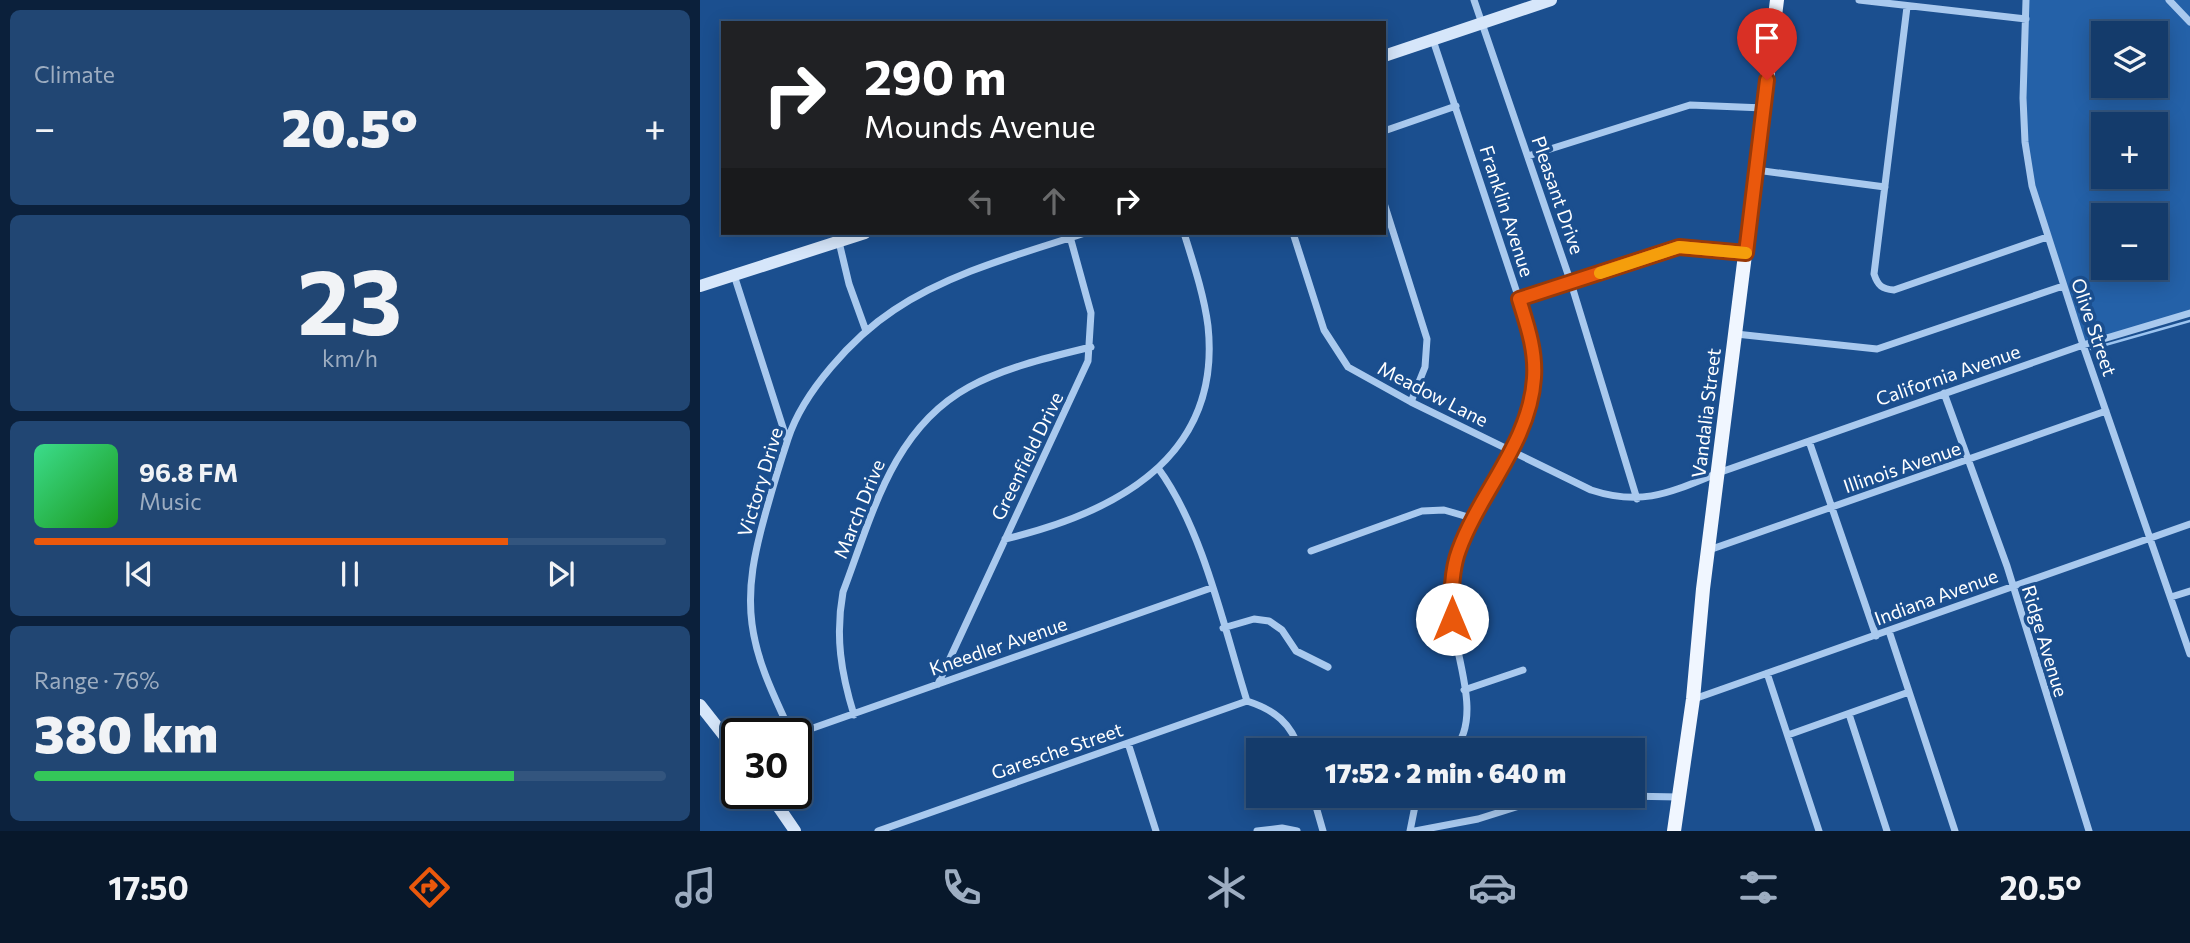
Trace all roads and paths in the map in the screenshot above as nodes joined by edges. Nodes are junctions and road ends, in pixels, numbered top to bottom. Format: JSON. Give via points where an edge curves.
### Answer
{"nodes":[{"id":1,"x":1474,"y":0,"type":"edge"},
{"id":2,"x":1551,"y":0,"type":"edge"},
{"id":3,"x":1777,"y":0,"type":"edge"},
{"id":4,"x":1859,"y":0,"type":"edge"},
{"id":5,"x":2026,"y":0,"type":"edge"},
{"id":6,"x":2169,"y":0,"type":"edge"},
{"id":7,"x":1907,"y":7,"type":"junction"},
{"id":8,"x":2026,"y":19,"type":"junction"},
{"id":9,"x":2190,"y":22,"type":"edge"},
{"id":10,"x":1482,"y":23,"type":"junction"},
{"id":11,"x":1433,"y":40,"type":"junction"},
{"id":12,"x":1386,"y":56,"type":"edge"},
{"id":13,"x":1456,"y":106,"type":"junction"},
{"id":14,"x":1763,"y":108,"type":"junction"},
{"id":15,"x":1386,"y":130,"type":"edge"},
{"id":16,"x":1528,"y":156,"type":"junction"},
{"id":17,"x":1756,"y":170,"type":"junction"},
{"id":18,"x":1885,"y":187,"type":"junction"},
{"id":19,"x":1386,"y":209,"type":"edge"},
{"id":20,"x":859,"y":235,"type":"edge"},
{"id":21,"x":1070,"y":235,"type":"edge"},
{"id":22,"x":1185,"y":235,"type":"edge"},
{"id":23,"x":1294,"y":235,"type":"edge"},
{"id":24,"x":2047,"y":237,"type":"junction"},
{"id":25,"x":839,"y":242,"type":"junction"},
{"id":26,"x":1746,"y":253,"type":"junction"},
{"id":27,"x":734,"y":275,"type":"junction"},
{"id":28,"x":1571,"y":283,"type":"junction"},
{"id":29,"x":700,"y":286,"type":"edge"},
{"id":30,"x":2063,"y":286,"type":"junction"},
{"id":31,"x":1519,"y":299,"type":"junction"},
{"id":32,"x":2190,"y":313,"type":"edge"},
{"id":33,"x":866,"y":331,"type":"junction"},
{"id":34,"x":1736,"y":334,"type":"junction"},
{"id":35,"x":2083,"y":345,"type":"junction"},
{"id":36,"x":1091,"y":347,"type":"junction"},
{"id":37,"x":1944,"y":393,"type":"junction"},
{"id":38,"x":1411,"y":402,"type":"junction"},
{"id":39,"x":2106,"y":411,"type":"junction"},
{"id":40,"x":787,"y":440,"type":"junction"},
{"id":41,"x":1809,"y":441,"type":"junction"},
{"id":42,"x":1510,"y":451,"type":"junction"},
{"id":43,"x":1970,"y":460,"type":"junction"},
{"id":44,"x":1158,"y":468,"type":"junction"},
{"id":45,"x":1718,"y":472,"type":"junction"},
{"id":46,"x":1637,"y":499,"type":"junction"},
{"id":47,"x":1832,"y":508,"type":"junction"},
{"id":48,"x":1475,"y":519,"type":"junction"},
{"id":49,"x":2190,"y":524,"type":"edge"},
{"id":50,"x":2151,"y":538,"type":"junction"},
{"id":51,"x":1005,"y":539,"type":"junction"},
{"id":52,"x":1708,"y":550,"type":"junction"},
{"id":53,"x":1311,"y":551,"type":"dead end"},
{"id":54,"x":2012,"y":587,"type":"junction"},
{"id":55,"x":1211,"y":588,"type":"junction"},
{"id":56,"x":2190,"y":591,"type":"edge"},
{"id":57,"x":2171,"y":597,"type":"junction"},
{"id":58,"x":1223,"y":628,"type":"junction"},
{"id":59,"x":1889,"y":631,"type":"junction"},
{"id":60,"x":1876,"y":636,"type":"junction"},
{"id":61,"x":2190,"y":654,"type":"edge"},
{"id":62,"x":1328,"y":667,"type":"dead end"},
{"id":63,"x":1523,"y":670,"type":"dead end"},
{"id":64,"x":1768,"y":674,"type":"junction"},
{"id":65,"x":938,"y":684,"type":"junction"},
{"id":66,"x":1464,"y":690,"type":"junction"},
{"id":67,"x":1909,"y":692,"type":"junction"},
{"id":68,"x":1693,"y":699,"type":"junction"},
{"id":69,"x":1247,"y":701,"type":"junction"},
{"id":70,"x":700,"y":705,"type":"edge"},
{"id":71,"x":1849,"y":713,"type":"junction"},
{"id":72,"x":854,"y":715,"type":"junction"},
{"id":73,"x":787,"y":718,"type":"edge"},
{"id":74,"x":812,"y":728,"type":"edge"},
{"id":75,"x":721,"y":732,"type":"edge"},
{"id":76,"x":1787,"y":735,"type":"junction"},
{"id":77,"x":1294,"y":738,"type":"edge"},
{"id":78,"x":1460,"y":738,"type":"edge"},
{"id":79,"x":1128,"y":743,"type":"junction"},
{"id":80,"x":1645,"y":796,"type":"edge"},
{"id":81,"x":1679,"y":797,"type":"junction"},
{"id":82,"x":1316,"y":808,"type":"edge"},
{"id":83,"x":1415,"y":808,"type":"edge"},
{"id":84,"x":1513,"y":808,"type":"edge"},
{"id":85,"x":780,"y":809,"type":"edge"},
{"id":86,"x":795,"y":831,"type":"edge"},
{"id":87,"x":878,"y":831,"type":"edge"},
{"id":88,"x":1156,"y":831,"type":"edge"},
{"id":89,"x":1257,"y":831,"type":"edge"},
{"id":90,"x":1297,"y":831,"type":"edge"},
{"id":91,"x":1323,"y":831,"type":"edge"},
{"id":92,"x":1412,"y":831,"type":"edge"},
{"id":93,"x":1674,"y":831,"type":"edge"},
{"id":94,"x":1819,"y":831,"type":"edge"},
{"id":95,"x":1887,"y":831,"type":"edge"},
{"id":96,"x":1955,"y":831,"type":"edge"},
{"id":97,"x":2089,"y":831,"type":"edge"}],
"edges":[{"from":1,"to":10,"type":"street","name":"Pleasant Drive"},
{"from":2,"to":10,"type":"main road"},
{"from":3,"to":14,"type":"main road","name":"Vandalia Street"},
{"from":4,"to":7,"type":"street"},
{"from":5,"to":8,"type":"street","name":"Olive Street"},
{"from":6,"to":9,"type":"street"},
{"from":7,"to":8,"type":"street"},
{"from":7,"to":18,"type":"street"},
{"from":8,"to":24,"type":"street","name":"Olive Street","via":[[2025,142]]},
{"from":10,"to":11,"type":"main road"},
{"from":10,"to":16,"type":"street","name":"Pleasant Drive"},
{"from":11,"to":12,"type":"main road"},
{"from":11,"to":13,"type":"street","name":"Franklin Avenue"},
{"from":13,"to":15,"type":"street"},
{"from":13,"to":31,"type":"street","name":"Franklin Avenue"},
{"from":14,"to":16,"type":"street","via":[[1690,105]]},
{"from":14,"to":17,"type":"main road","name":"Vandalia Street"},
{"from":16,"to":28,"type":"street","name":"Pleasant Drive"},
{"from":17,"to":18,"type":"street"},
{"from":17,"to":26,"type":"main road","name":"Vandalia Street"},
{"from":18,"to":24,"type":"street","via":[[1874,274],[1885,289],[1894,290]]},
{"from":19,"to":38,"type":"street","via":[[1427,340],[1425,367]]},
{"from":20,"to":25,"type":"main road"},
{"from":21,"to":33,"type":"street","name":"Victory Drive","via":[[940,284]]},
{"from":21,"to":36,"type":"street","name":"Greenfield Drive","via":[[1089,300]]},
{"from":22,"to":44,"type":"street","via":[[1208,324],[1208,366],[1192,419]]},
{"from":23,"to":38,"type":"street","name":"Meadow Lane","via":[[1324,330],[1338,356],[1348,367]]},
{"from":24,"to":30,"type":"street","name":"Olive Street"},
{"from":25,"to":27,"type":"main road"},
{"from":25,"to":33,"type":"street"},
{"from":26,"to":28,"type":"street","via":[[1679,247]]},
{"from":26,"to":34,"type":"main road","name":"Vandalia Street"},
{"from":27,"to":29,"type":"main road"},
{"from":27,"to":40,"type":"street"},
{"from":28,"to":31,"type":"street"},
{"from":28,"to":46,"type":"street","name":"Pleasant Drive"},
{"from":30,"to":34,"type":"street","via":[[1882,348]]},
{"from":30,"to":35,"type":"street","name":"Olive Street"},
{"from":31,"to":42,"type":"street","name":"Franklin Avenue","via":[[1532,344],[1534,379],[1528,411]]},
{"from":32,"to":35,"type":"street","name":"California Avenue"},
{"from":33,"to":40,"type":"street","name":"Victory Drive","via":[[815,390]]},
{"from":34,"to":45,"type":"main road","name":"Vandalia Street"},
{"from":35,"to":37,"type":"street","name":"California Avenue"},
{"from":35,"to":39,"type":"street","name":"Olive Street"},
{"from":36,"to":51,"type":"street","name":"Greenfield Drive","via":[[1082,377]]},
{"from":36,"to":72,"type":"street","name":"March Drive","via":[[970,386],[924,421],[898,455],[841,601],[838,649]]},
{"from":37,"to":41,"type":"street","name":"California Avenue"},
{"from":37,"to":43,"type":"street","name":"Ridge Avenue"},
{"from":38,"to":42,"type":"street","name":"Meadow Lane"},
{"from":39,"to":43,"type":"street","name":"Illinois Avenue"},
{"from":39,"to":50,"type":"street","name":"Olive Street"},
{"from":40,"to":73,"type":"street","name":"Victory Drive","via":[[756,548],[750,601],[760,661]]},
{"from":41,"to":45,"type":"street","name":"California Avenue"},
{"from":41,"to":47,"type":"street"},
{"from":42,"to":46,"type":"street","name":"Meadow Lane","via":[[1591,490]]},
{"from":42,"to":48,"type":"street","name":"Franklin Avenue"},
{"from":43,"to":47,"type":"street","name":"Illinois Avenue"},
{"from":43,"to":54,"type":"street","name":"Ridge Avenue"},
{"from":44,"to":51,"type":"street","via":[[1128,494],[1100,509]]},
{"from":44,"to":55,"type":"street","via":[[1185,510]]},
{"from":45,"to":46,"type":"street","name":"Meadow Lane","via":[[1660,497]]},
{"from":45,"to":52,"type":"main road","name":"Vandalia Street"},
{"from":47,"to":52,"type":"street","name":"Illinois Avenue"},
{"from":47,"to":60,"type":"street"},
{"from":48,"to":53,"type":"street","via":[[1444,510],[1422,511]]},
{"from":48,"to":66,"type":"street","name":"Franklin Avenue","via":[[1459,549],[1452,587],[1452,621]]},
{"from":49,"to":50,"type":"street","name":"Indiana Avenue"},
{"from":50,"to":54,"type":"street","name":"Indiana Avenue"},
{"from":50,"to":57,"type":"street","name":"Olive Street"},
{"from":51,"to":65,"type":"street","name":"Greenfield Drive"},
{"from":52,"to":68,"type":"main road","name":"Vandalia Street"},
{"from":54,"to":59,"type":"street","name":"Indiana Avenue"},
{"from":54,"to":97,"type":"street","name":"Ridge Avenue"},
{"from":55,"to":58,"type":"street"},
{"from":55,"to":65,"type":"street","name":"Kneedler Avenue"},
{"from":56,"to":57,"type":"street"},
{"from":57,"to":61,"type":"street","name":"Olive Street"},
{"from":58,"to":62,"type":"street","via":[[1254,619],[1269,621],[1296,650]]},
{"from":58,"to":69,"type":"street"},
{"from":59,"to":60,"type":"street","name":"Indiana Avenue"},
{"from":59,"to":67,"type":"street"},
{"from":60,"to":64,"type":"street","name":"Indiana Avenue"},
{"from":63,"to":66,"type":"street"},
{"from":64,"to":68,"type":"street","name":"Indiana Avenue"},
{"from":64,"to":76,"type":"street"},
{"from":65,"to":72,"type":"street","name":"Kneedler Avenue"},
{"from":66,"to":78,"type":"street","name":"Franklin Avenue","via":[[1467,726]]},
{"from":67,"to":71,"type":"street"},
{"from":67,"to":96,"type":"street"},
{"from":68,"to":81,"type":"main road","name":"Vandalia Street"},
{"from":69,"to":77,"type":"street","via":[[1286,722]]},
{"from":69,"to":79,"type":"street","name":"Garesche Street"},
{"from":70,"to":75,"type":"main road"},
{"from":71,"to":76,"type":"street"},
{"from":71,"to":95,"type":"street"},
{"from":72,"to":74,"type":"street","name":"Kneedler Avenue"},
{"from":76,"to":94,"type":"street"},
{"from":79,"to":87,"type":"street","name":"Garesche Street"},
{"from":79,"to":88,"type":"street"},
{"from":80,"to":81,"type":"street"},
{"from":81,"to":93,"type":"main road","name":"Vandalia Street"},
{"from":82,"to":91,"type":"street"},
{"from":83,"to":92,"type":"street"},
{"from":84,"to":92,"type":"street"},
{"from":85,"to":86,"type":"main road"},
{"from":89,"to":90,"type":"street"}]}
